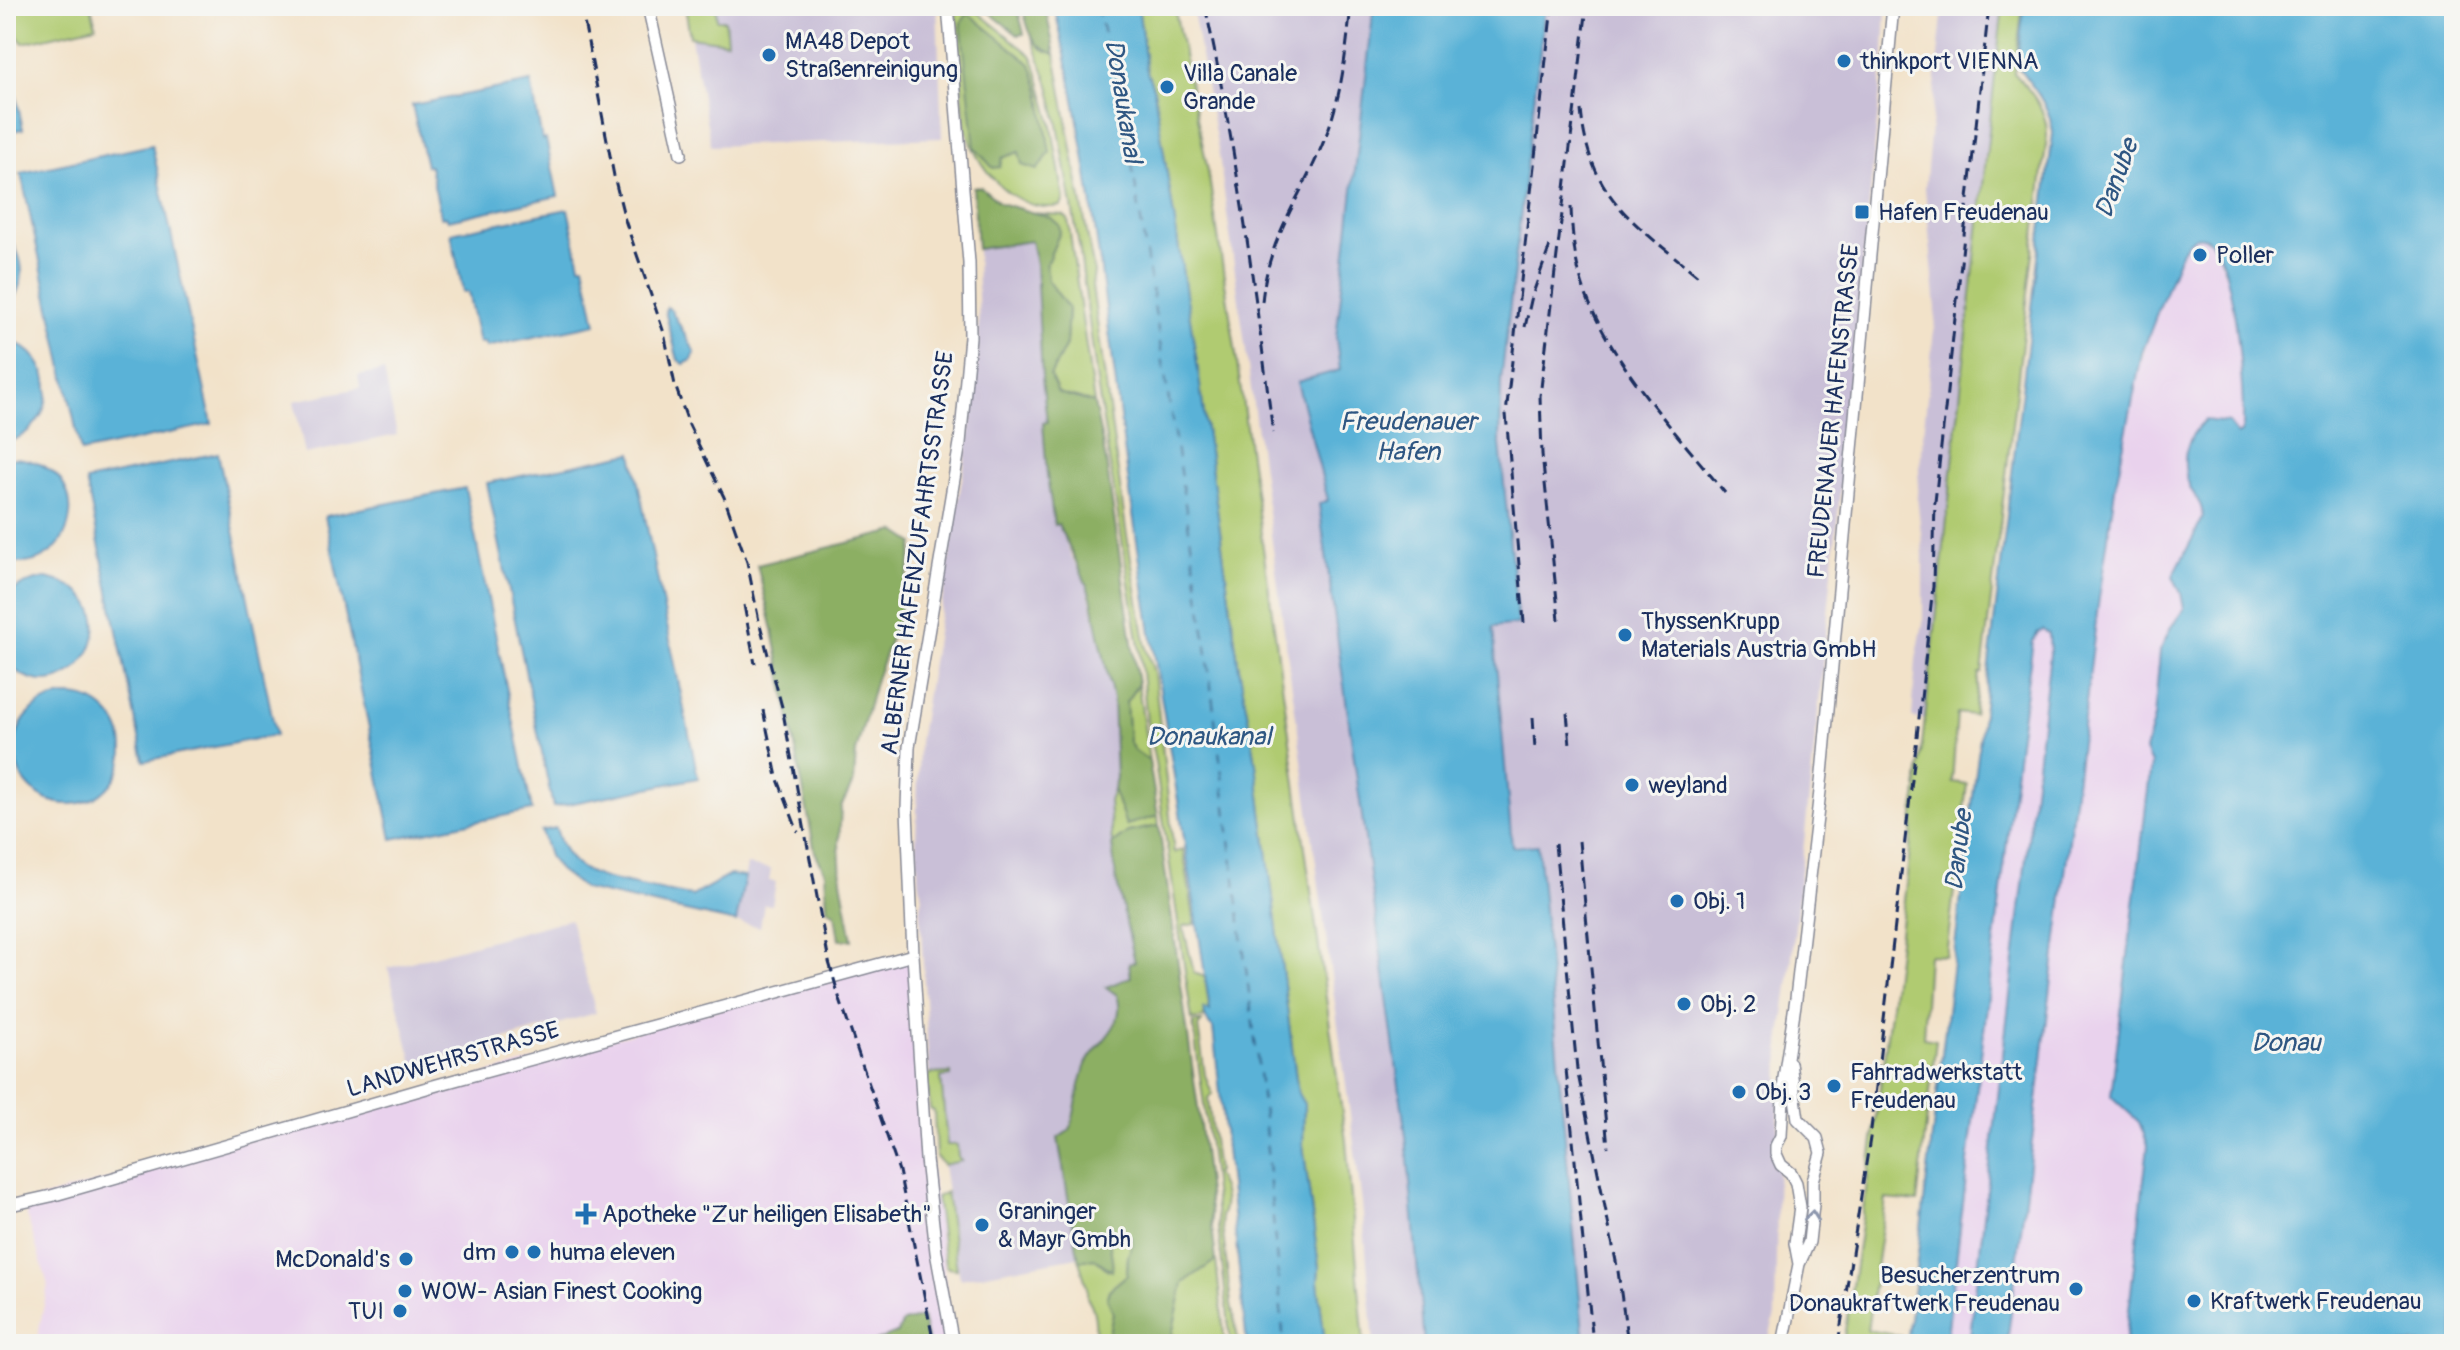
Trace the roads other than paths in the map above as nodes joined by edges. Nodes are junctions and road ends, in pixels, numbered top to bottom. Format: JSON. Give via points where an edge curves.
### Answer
{"nodes":[{"id":1,"x":648,"y":6,"type":"edge"},
{"id":2,"x":948,"y":6,"type":"edge"},
{"id":3,"x":1893,"y":6,"type":"edge"},
{"id":4,"x":681,"y":154,"type":"dead end"},
{"id":5,"x":913,"y":955,"type":"junction"},
{"id":6,"x":1788,"y":1058,"type":"junction"},
{"id":7,"x":1807,"y":1130,"type":"junction"},
{"id":8,"x":1781,"y":1136,"type":"junction"},
{"id":9,"x":1815,"y":1166,"type":"junction"},
{"id":10,"x":1791,"y":1173,"type":"junction"},
{"id":11,"x":6,"y":1206,"type":"edge"},
{"id":12,"x":1799,"y":1264,"type":"junction"},
{"id":13,"x":953,"y":1344,"type":"edge"},
{"id":14,"x":1783,"y":1344,"type":"edge"}],
"edges":[{"from":1,"to":4,"type":"street"},
{"from":2,"to":5,"type":"street","name":"ALBERNER HAFENZUFAHRTSSTRASSE","via":[[970,337],[960,443],[909,747]]},
{"from":3,"to":6,"type":"street","name":"FREUDENAUER HAFENSTRASSE","via":[[1822,774]]},
{"from":5,"to":11,"type":"street","name":"LANDWEHRSTRASSE"},
{"from":5,"to":13,"type":"street","name":"ALBERNER HAFENZUFAHRTSSTRASSE","via":[[933,1229]]},
{"from":6,"to":7,"type":"street","name":"FREUDENAUER HAFENSTRASSE","via":[[1798,1119]]},
{"from":6,"to":8,"type":"street","name":"FREUDENAUER HAFENSTRASSE"},
{"from":7,"to":8,"type":"street"},
{"from":7,"to":9,"type":"street","name":"FREUDENAUER HAFENSTRASSE","via":[[1820,1145]]},
{"from":8,"to":10,"type":"street","name":"FREUDENAUER HAFENSTRASSE","via":[[1777,1158]]},
{"from":9,"to":10,"type":"street"},
{"from":12,"to":9,"type":"street","name":"FREUDENAUER HAFENSTRASSE","one_way":true,"via":[[1809,1242]]},
{"from":10,"to":12,"type":"street","name":"FREUDENAUER HAFENSTRASSE","via":[[1800,1207],[1795,1243]]},
{"from":12,"to":14,"type":"street","name":"FREUDENAUER HAFENSTRASSE"}]}
